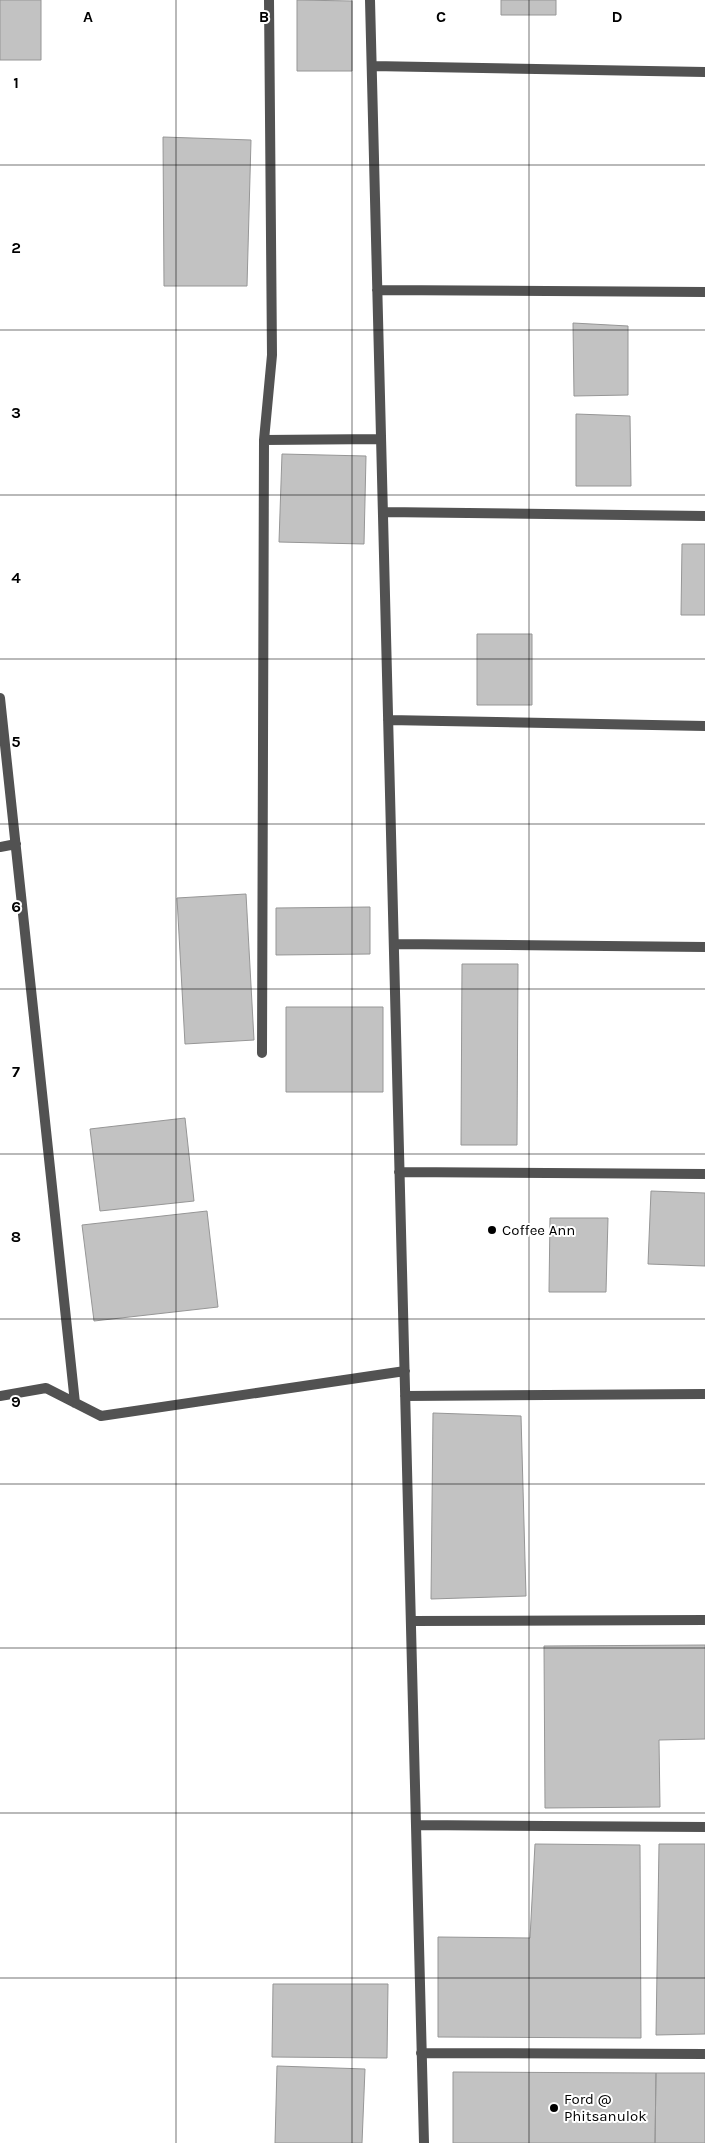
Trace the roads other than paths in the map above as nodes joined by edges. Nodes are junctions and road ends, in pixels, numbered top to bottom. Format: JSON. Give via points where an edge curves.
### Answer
{"nodes":[{"id":1,"x":269,"y":0,"type":"edge"},
{"id":2,"x":370,"y":0,"type":"edge"},
{"id":3,"x":372,"y":66,"type":"junction"},
{"id":4,"x":705,"y":72,"type":"edge"},
{"id":5,"x":377,"y":290,"type":"junction"},
{"id":6,"x":705,"y":292,"type":"edge"},
{"id":7,"x":381,"y":439,"type":"junction"},
{"id":8,"x":264,"y":440,"type":"junction"},
{"id":9,"x":383,"y":512,"type":"junction"},
{"id":10,"x":705,"y":516,"type":"edge"},
{"id":11,"x":0,"y":698,"type":"edge"},
{"id":12,"x":388,"y":720,"type":"junction"},
{"id":13,"x":705,"y":726,"type":"edge"},
{"id":14,"x":16,"y":844,"type":"junction"},
{"id":15,"x":0,"y":846,"type":"edge"},
{"id":16,"x":394,"y":944,"type":"junction"},
{"id":17,"x":705,"y":947,"type":"edge"},
{"id":18,"x":262,"y":1053,"type":"dead end"},
{"id":19,"x":399,"y":1172,"type":"junction"},
{"id":20,"x":705,"y":1174,"type":"edge"},
{"id":21,"x":405,"y":1371,"type":"junction"},
{"id":22,"x":705,"y":1394,"type":"edge"},
{"id":23,"x":0,"y":1396,"type":"edge"},
{"id":24,"x":405,"y":1396,"type":"junction"},
{"id":25,"x":76,"y":1403,"type":"junction"},
{"id":26,"x":705,"y":1620,"type":"edge"},
{"id":27,"x":411,"y":1621,"type":"junction"},
{"id":28,"x":416,"y":1825,"type":"junction"},
{"id":29,"x":705,"y":1827,"type":"edge"},
{"id":30,"x":421,"y":2053,"type":"junction"},
{"id":31,"x":705,"y":2054,"type":"edge"},
{"id":32,"x":424,"y":2143,"type":"edge"}],
"edges":[{"from":1,"to":8,"type":"street","via":[[272,355]]},
{"from":2,"to":3,"type":"street"},
{"from":3,"to":4,"type":"street"},
{"from":3,"to":5,"type":"street"},
{"from":5,"to":6,"type":"street"},
{"from":5,"to":7,"type":"street"},
{"from":7,"to":8,"type":"street"},
{"from":7,"to":9,"type":"street"},
{"from":8,"to":18,"type":"street"},
{"from":9,"to":10,"type":"street"},
{"from":9,"to":12,"type":"street"},
{"from":11,"to":14,"type":"street"},
{"from":12,"to":13,"type":"street"},
{"from":12,"to":16,"type":"street"},
{"from":14,"to":15,"type":"street"},
{"from":14,"to":25,"type":"street"},
{"from":16,"to":17,"type":"street"},
{"from":16,"to":19,"type":"street"},
{"from":19,"to":20,"type":"street"},
{"from":19,"to":21,"type":"street"},
{"from":21,"to":24,"type":"street"},
{"from":21,"to":25,"type":"street","via":[[101,1416]]},
{"from":22,"to":24,"type":"street"},
{"from":23,"to":25,"type":"street","via":[[46,1388]]},
{"from":24,"to":27,"type":"street"},
{"from":26,"to":27,"type":"street"},
{"from":27,"to":28,"type":"street"},
{"from":28,"to":29,"type":"street"},
{"from":28,"to":30,"type":"street"},
{"from":30,"to":31,"type":"street"},
{"from":30,"to":32,"type":"street"}]}
